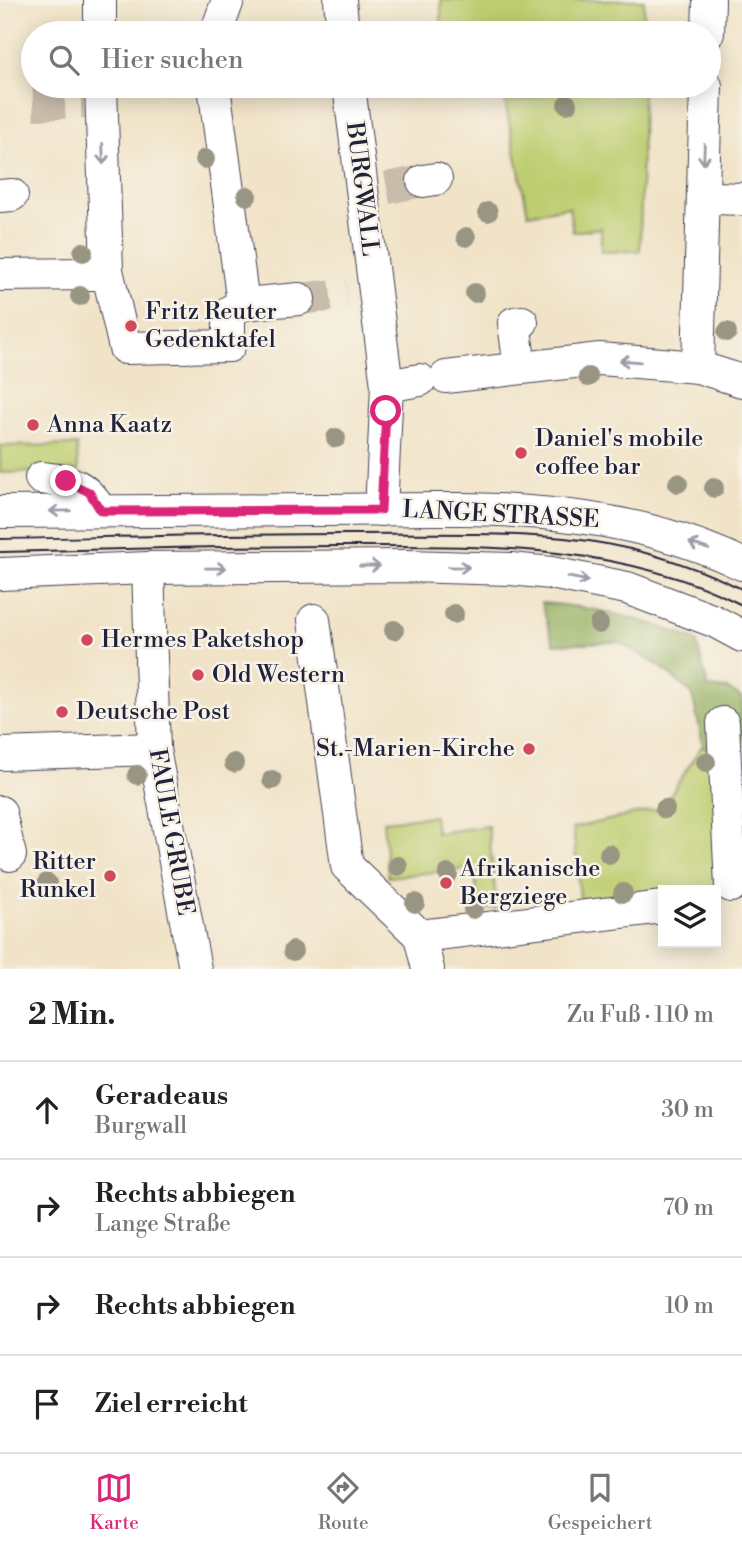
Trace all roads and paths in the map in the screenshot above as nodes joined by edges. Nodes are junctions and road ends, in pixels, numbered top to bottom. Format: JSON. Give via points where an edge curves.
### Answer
{"nodes":[{"id":1,"x":100,"y":0,"type":"edge"},
{"id":2,"x":228,"y":0,"type":"edge"},
{"id":3,"x":340,"y":0,"type":"edge"},
{"id":4,"x":709,"y":0,"type":"edge"},
{"id":5,"x":100,"y":21,"type":"edge"},
{"id":6,"x":220,"y":21,"type":"edge"},
{"id":7,"x":342,"y":21,"type":"edge"},
{"id":8,"x":708,"y":21,"type":"edge"},
{"id":9,"x":95,"y":98,"type":"edge"},
{"id":10,"x":216,"y":98,"type":"edge"},
{"id":11,"x":352,"y":98,"type":"edge"},
{"id":12,"x":706,"y":98,"type":"edge"},
{"id":13,"x":107,"y":270,"type":"junction"},
{"id":14,"x":0,"y":275,"type":"edge"},
{"id":15,"x":299,"y":299,"type":"tunnel mouth"},
{"id":16,"x":243,"y":304,"type":"junction"},
{"id":17,"x":522,"y":322,"type":"dead end"},
{"id":18,"x":698,"y":367,"type":"junction"},
{"id":19,"x":520,"y":368,"type":"junction"},
{"id":20,"x":742,"y":380,"type":"edge"},
{"id":21,"x":387,"y":386,"type":"junction"},
{"id":22,"x":41,"y":478,"type":"dead end"},
{"id":23,"x":381,"y":510,"type":"junction"},
{"id":24,"x":101,"y":511,"type":"junction"},
{"id":25,"x":0,"y":512,"type":"edge"},
{"id":26,"x":742,"y":564,"type":"edge"},
{"id":27,"x":148,"y":568,"type":"junction"},
{"id":28,"x":0,"y":574,"type":"edge"},
{"id":29,"x":314,"y":620,"type":"dead end"},
{"id":30,"x":735,"y":632,"type":"edge"},
{"id":31,"x":723,"y":723,"type":"dead end"},
{"id":32,"x":154,"y":749,"type":"junction"},
{"id":33,"x":0,"y":754,"type":"edge"},
{"id":34,"x":0,"y":812,"type":"edge"},
{"id":35,"x":10,"y":855,"type":"dead end"},
{"id":36,"x":730,"y":890,"type":"edge"},
{"id":37,"x":658,"y":908,"type":"edge"},
{"id":38,"x":420,"y":936,"type":"junction"},
{"id":39,"x":195,"y":969,"type":"edge"},
{"id":40,"x":428,"y":969,"type":"edge"}],
"edges":[{"from":1,"to":5,"type":"street"},
{"from":2,"to":6,"type":"street"},
{"from":3,"to":7,"type":"street"},
{"from":4,"to":8,"type":"street"},
{"from":9,"to":13,"type":"street","one_way":true},
{"from":10,"to":16,"type":"street"},
{"from":11,"to":21,"type":"street","name":"BURGWALL","via":[[375,190],[361,293]]},
{"from":12,"to":18,"type":"street","one_way":true},
{"from":13,"to":14,"type":"street"},
{"from":13,"to":16,"type":"street","via":[[125,348],[229,346],[229,312]]},
{"from":15,"to":16,"type":"street"},
{"from":17,"to":19,"type":"street","via":[[514,323]]},
{"from":18,"to":19,"type":"street","one_way":true,"via":[[600,359]]},
{"from":18,"to":20,"type":"street"},
{"from":19,"to":21,"type":"street"},
{"from":21,"to":23,"type":"street","name":"BURGWALL"},
{"from":22,"to":24,"type":"street","via":[[79,486],[89,492]]},
{"from":23,"to":24,"type":"street","name":"LANGE STRASSE"},
{"from":26,"to":23,"type":"street","name":"LANGE STRASSE","one_way":true,"via":[[656,531],[607,519],[558,513]]},
{"from":24,"to":25,"type":"street","name":"LANGE STRASSE","one_way":true},
{"from":27,"to":28,"type":"street"},
{"from":27,"to":30,"type":"street","one_way":true,"via":[[524,570],[627,589]]},
{"from":27,"to":32,"type":"street","name":"FAULE GRUBE"},
{"from":29,"to":38,"type":"street","via":[[347,866]]},
{"from":31,"to":36,"type":"street"},
{"from":32,"to":33,"type":"street"},
{"from":32,"to":39,"type":"street","name":"FAULE GRUBE"},
{"from":34,"to":35,"type":"street"},
{"from":37,"to":38,"type":"street"},
{"from":38,"to":40,"type":"street"}]}
